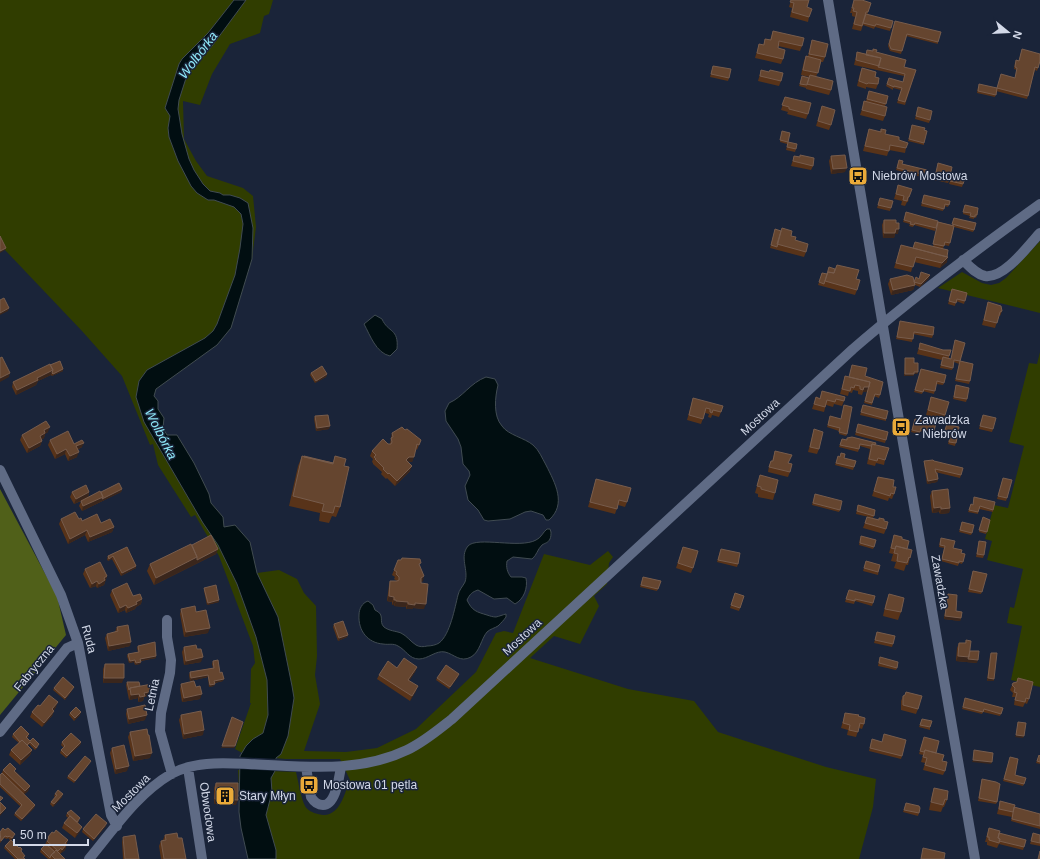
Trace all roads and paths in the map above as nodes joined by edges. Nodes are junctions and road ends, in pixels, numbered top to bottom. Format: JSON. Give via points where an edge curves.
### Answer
{"nodes":[{"id":1,"x":828,"y":0,"type":"edge"},
{"id":2,"x":1040,"y":204,"type":"edge"},
{"id":3,"x":1040,"y":233,"type":"edge"},
{"id":4,"x":963,"y":260,"type":"junction"},
{"id":5,"x":882,"y":323,"type":"junction"},
{"id":6,"x":0,"y":470,"type":"edge"},
{"id":7,"x":167,"y":620,"type":"dead end"},
{"id":8,"x":78,"y":643,"type":"junction"},
{"id":9,"x":0,"y":732,"type":"edge"},
{"id":10,"x":306,"y":766,"type":"junction"},
{"id":11,"x":341,"y":767,"type":"junction"},
{"id":12,"x":188,"y":768,"type":"junction"},
{"id":13,"x":172,"y":774,"type":"junction"},
{"id":14,"x":117,"y":826,"type":"junction"},
{"id":15,"x":89,"y":859,"type":"edge"},
{"id":16,"x":202,"y":859,"type":"edge"},
{"id":17,"x":975,"y":859,"type":"edge"}],
"edges":[{"from":1,"to":5,"type":"street","name":"Zawadzka"},
{"from":2,"to":4,"type":"street","name":"Mostowa"},
{"from":3,"to":4,"type":"street","via":[[1008,268],[997,275],[985,276]]},
{"from":4,"to":5,"type":"street","name":"Mostowa"},
{"from":5,"to":11,"type":"street","name":"Mostowa","via":[[452,719],[408,750],[388,758]]},
{"from":5,"to":17,"type":"street","name":"Zawadzka"},
{"from":6,"to":8,"type":"street","name":"Ruda","via":[[61,595]]},
{"from":7,"to":13,"type":"street","name":"Letnia","via":[[171,660],[160,713],[160,731]]},
{"from":8,"to":9,"type":"street","name":"Fabryczna","via":[[67,648]]},
{"from":8,"to":14,"type":"street","name":"Ruda","via":[[111,815]]},
{"from":10,"to":11,"type":"street","name":"Mostowa"},
{"from":10,"to":11,"type":"street","via":[[311,797],[318,804],[325,805],[333,798]]},
{"from":10,"to":12,"type":"street","name":"Mostowa","via":[[215,762]]},
{"from":12,"to":13,"type":"street","name":"Mostowa"},
{"from":12,"to":16,"type":"street","name":"Obwodowa"},
{"from":13,"to":14,"type":"street","name":"Mostowa","via":[[152,788]]},
{"from":14,"to":15,"type":"street","name":"Mostowa"}]}
